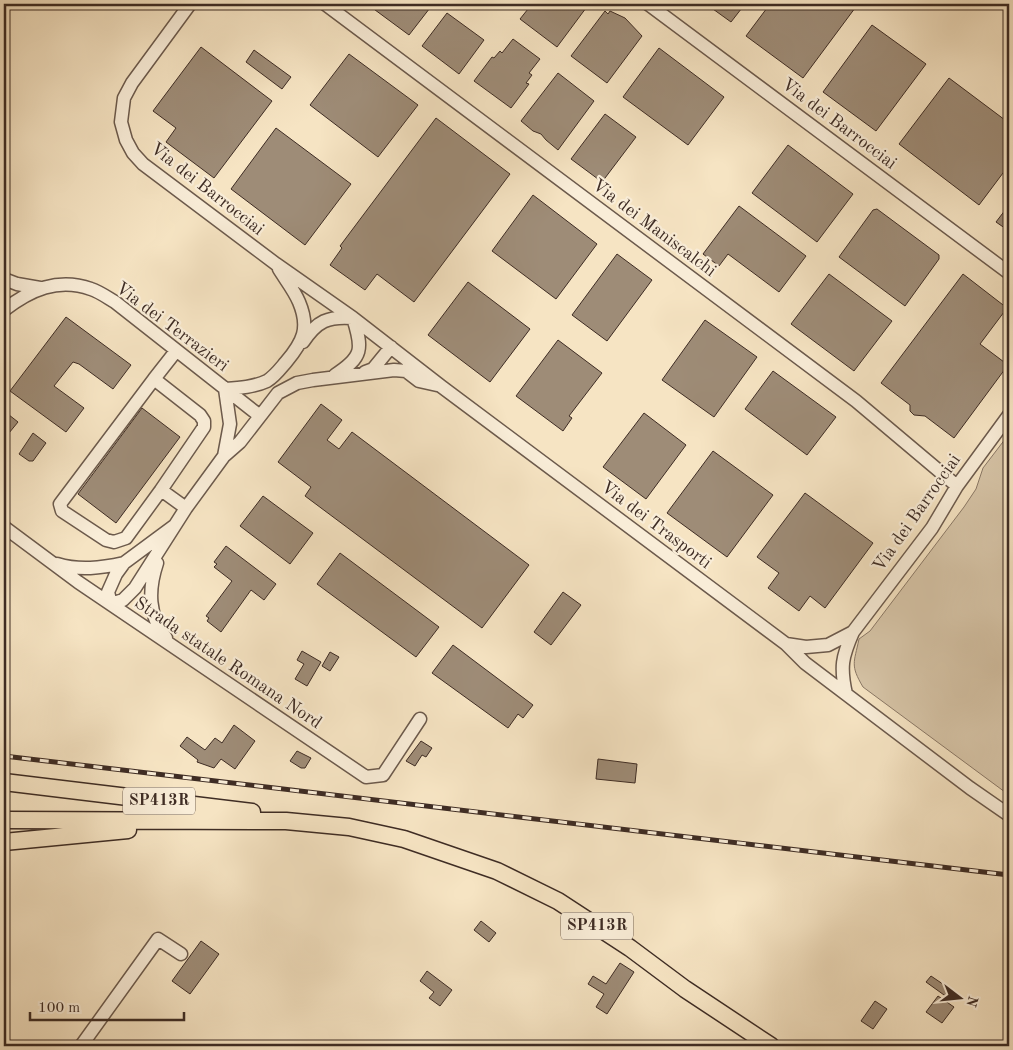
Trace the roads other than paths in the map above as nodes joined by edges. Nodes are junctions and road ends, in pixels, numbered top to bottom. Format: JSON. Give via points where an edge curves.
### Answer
{"nodes":[{"id":1,"x":190,"y":4,"type":"edge"},
{"id":2,"x":325,"y":4,"type":"edge"},
{"id":3,"x":648,"y":4,"type":"edge"},
{"id":4,"x":276,"y":264,"type":"junction"},
{"id":5,"x":1009,"y":273,"type":"edge"},
{"id":6,"x":4,"y":279,"type":"edge"},
{"id":7,"x":40,"y":288,"type":"junction"},
{"id":8,"x":4,"y":310,"type":"edge"},
{"id":9,"x":353,"y":318,"type":"junction"},
{"id":10,"x":300,"y":345,"type":"junction"},
{"id":11,"x":391,"y":347,"type":"junction"},
{"id":12,"x":176,"y":351,"type":"junction"},
{"id":13,"x":362,"y":373,"type":"junction"},
{"id":14,"x":333,"y":377,"type":"junction"},
{"id":15,"x":154,"y":380,"type":"junction"},
{"id":16,"x":442,"y":387,"type":"junction"},
{"id":17,"x":225,"y":389,"type":"junction"},
{"id":18,"x":1009,"y":415,"type":"edge"},
{"id":19,"x":260,"y":416,"type":"junction"},
{"id":20,"x":224,"y":456,"type":"junction"},
{"id":21,"x":958,"y":486,"type":"junction"},
{"id":22,"x":162,"y":490,"type":"junction"},
{"id":23,"x":186,"y":508,"type":"junction"},
{"id":24,"x":174,"y":526,"type":"junction"},
{"id":25,"x":4,"y":527,"type":"edge"},
{"id":26,"x":161,"y":548,"type":"junction"},
{"id":27,"x":52,"y":563,"type":"junction"},
{"id":28,"x":124,"y":563,"type":"junction"},
{"id":29,"x":111,"y":604,"type":"junction"},
{"id":30,"x":853,"y":632,"type":"junction"},
{"id":31,"x":170,"y":644,"type":"junction"},
{"id":32,"x":786,"y":644,"type":"junction"},
{"id":33,"x":846,"y":694,"type":"junction"},
{"id":34,"x":420,"y":719,"type":"dead end"},
{"id":35,"x":4,"y":782,"type":"edge"},
{"id":36,"x":1009,"y":815,"type":"edge"},
{"id":37,"x":4,"y":820,"type":"edge"},
{"id":38,"x":214,"y":821,"type":"junction"},
{"id":39,"x":313,"y":822,"type":"junction"},
{"id":40,"x":4,"y":842,"type":"edge"},
{"id":41,"x":181,"y":954,"type":"dead end"},
{"id":42,"x":81,"y":1046,"type":"edge"},
{"id":43,"x":771,"y":1046,"type":"edge"}],
"edges":[{"from":1,"to":4,"type":"street","name":"Via dei Barrocciai","via":[[137,75],[124,98],[120,122],[133,153],[143,164]]},
{"from":2,"to":21,"type":"street","name":"Via dei Maniscalchi","via":[[856,401]]},
{"from":3,"to":5,"type":"street","name":"Via dei Barrocciai"},
{"from":4,"to":9,"type":"street","name":"Via dei Barrocciai"},
{"from":4,"to":10,"type":"street","via":[[302,311],[304,321]]},
{"from":6,"to":7,"type":"street","name":"Via dei Terrazieri"},
{"from":7,"to":8,"type":"street","name":"Via dei Terrazieri"},
{"from":7,"to":12,"type":"street","name":"Via dei Terrazieri","via":[[72,284],[92,289],[115,302]]},
{"from":9,"to":10,"type":"street","via":[[324,321]]},
{"from":9,"to":11,"type":"street","name":"Via dei Trasporti"},
{"from":9,"to":14,"type":"street","name":"Via dei Trasporti","via":[[360,341],[359,349],[352,363]]},
{"from":10,"to":17,"type":"street","via":[[277,374],[267,380]]},
{"from":11,"to":13,"type":"street","name":"Via dei Trasporti","via":[[373,369]]},
{"from":11,"to":16,"type":"street","name":"Via dei Trasporti"},
{"from":12,"to":15,"type":"street"},
{"from":12,"to":17,"type":"street","name":"Via dei Terrazieri"},
{"from":13,"to":14,"type":"street","name":"Via dei Trasporti"},
{"from":13,"to":16,"type":"street","name":"Via dei Trasporti","via":[[406,371],[419,381]]},
{"from":14,"to":19,"type":"street","name":"Via dei Trasporti","via":[[287,387]]},
{"from":15,"to":22,"type":"street","via":[[204,421],[204,427]]},
{"from":15,"to":22,"type":"street","via":[[60,504],[62,511],[114,542],[126,538]]},
{"from":16,"to":32,"type":"street","name":"Via dei Trasporti"},
{"from":17,"to":19,"type":"street","name":"Via dei Terrazieri"},
{"from":17,"to":20,"type":"street","name":"Via dei Terrazieri","via":[[230,424]]},
{"from":18,"to":21,"type":"street","name":"Via dei Barrocciai"},
{"from":19,"to":20,"type":"street","name":"Via dei Trasporti","via":[[240,442]]},
{"from":20,"to":23,"type":"street","name":"Via dei Trasporti"},
{"from":21,"to":30,"type":"street","name":"Via dei Barrocciai","via":[[908,562]]},
{"from":22,"to":23,"type":"street"},
{"from":23,"to":24,"type":"street","name":"Via dei Trasporti"},
{"from":24,"to":26,"type":"street","name":"Via dei Trasporti"},
{"from":24,"to":28,"type":"street","name":"Via dei Trasporti"},
{"from":25,"to":27,"type":"street","name":"Strada statale Romana Nord"},
{"from":26,"to":29,"type":"street","name":"Via dei Trasporti","via":[[136,588],[123,600]]},
{"from":26,"to":31,"type":"street","name":"Via dei Trasporti","via":[[150,596],[159,629]]},
{"from":27,"to":28,"type":"street","name":"Via dei Trasporti","via":[[90,568]]},
{"from":27,"to":29,"type":"street","name":"Strada statale Romana Nord"},
{"from":28,"to":29,"type":"street","name":"Via dei Trasporti","via":[[108,592]]},
{"from":29,"to":31,"type":"street","name":"Strada statale Romana Nord"},
{"from":30,"to":32,"type":"street","name":"Via dei Barrocciai","via":[[828,645]]},
{"from":30,"to":33,"type":"street","name":"Via dei Barrocciai","via":[[842,663]]},
{"from":31,"to":34,"type":"street","name":"Strada statale Romana Nord","via":[[366,777],[383,775]]},
{"from":32,"to":33,"type":"street","name":"Via dei Trasporti"},
{"from":33,"to":36,"type":"street","name":"Via dei Trasporti"},
{"from":35,"to":39,"type":"main road","number":"SP413R"},
{"from":37,"to":38,"type":"main road","number":"SP413R"},
{"from":38,"to":39,"type":"main road","number":"SP413R"},
{"from":38,"to":40,"type":"main road","number":"SP413R"},
{"from":39,"to":43,"type":"main road","number":"SP413R","via":[[404,839],[497,871],[558,901]]},
{"from":41,"to":42,"type":"street","via":[[158,939]]}]}
